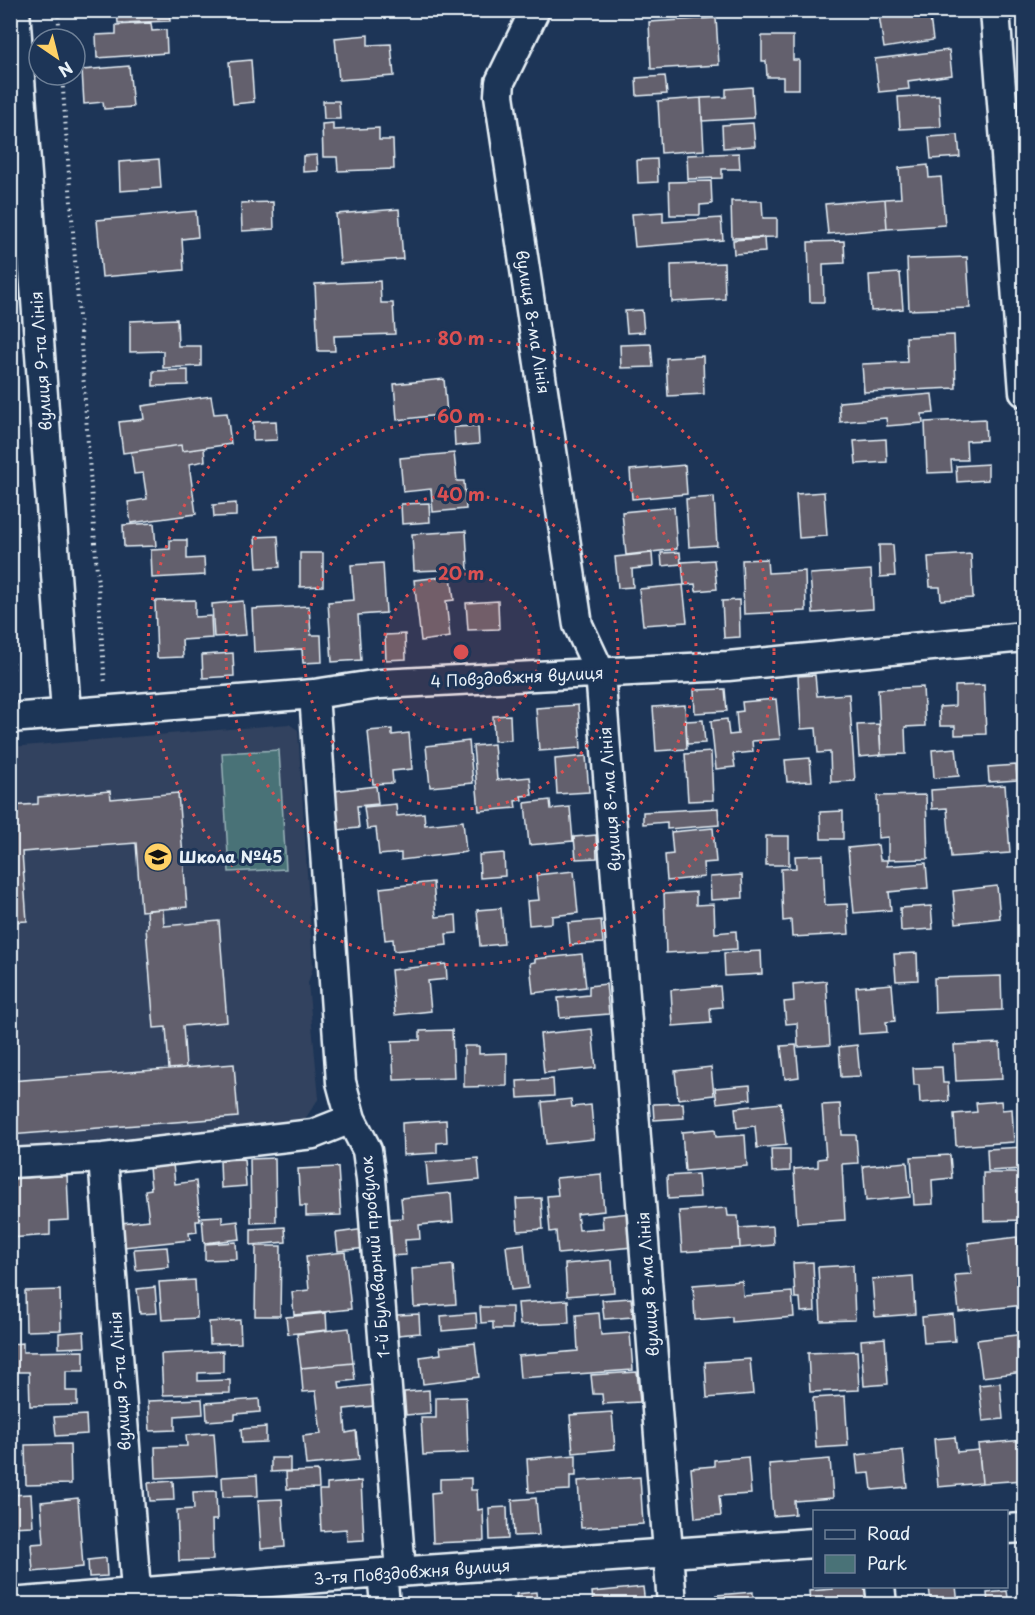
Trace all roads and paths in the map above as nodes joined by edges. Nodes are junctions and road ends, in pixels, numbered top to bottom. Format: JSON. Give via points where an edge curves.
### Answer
{"nodes":[{"id":1,"x":15,"y":10,"type":"edge"},
{"id":2,"x":58,"y":10,"type":"edge"},
{"id":3,"x":535,"y":10,"type":"edge"},
{"id":4,"x":994,"y":10,"type":"edge"},
{"id":5,"x":59,"y":27,"type":"edge"},
{"id":6,"x":63,"y":87,"type":"edge"},
{"id":7,"x":1024,"y":392,"type":"edge"},
{"id":8,"x":1024,"y":637,"type":"edge"},
{"id":9,"x":10,"y":644,"type":"edge"},
{"id":10,"x":600,"y":672,"type":"junction"},
{"id":11,"x":10,"y":677,"type":"edge"},
{"id":12,"x":314,"y":694,"type":"junction"},
{"id":13,"x":107,"y":711,"type":"junction"},
{"id":14,"x":66,"y":712,"type":"junction"},
{"id":15,"x":10,"y":718,"type":"edge"},
{"id":16,"x":351,"y":1119,"type":"junction"},
{"id":17,"x":103,"y":1158,"type":"junction"},
{"id":18,"x":10,"y":1163,"type":"edge"},
{"id":19,"x":1024,"y":1528,"type":"edge"},
{"id":20,"x":1008,"y":1529,"type":"edge"},
{"id":21,"x":813,"y":1543,"type":"edge"},
{"id":22,"x":669,"y":1554,"type":"junction"},
{"id":23,"x":392,"y":1573,"type":"junction"},
{"id":24,"x":880,"y":1588,"type":"edge"},
{"id":25,"x":136,"y":1599,"type":"edge"},
{"id":26,"x":10,"y":1603,"type":"edge"},
{"id":27,"x":385,"y":1605,"type":"edge"},
{"id":28,"x":672,"y":1605,"type":"edge"},
{"id":29,"x":882,"y":1605,"type":"edge"}],
"edges":[{"from":1,"to":14,"type":"street","name":"вулиця 9-та Лінія"},
{"from":2,"to":5,"type":"path"},
{"from":3,"to":10,"type":"street","name":"вулиця 8-ма Лінія","via":[[505,70],[499,94],[578,625]]},
{"from":4,"to":7,"type":"street"},
{"from":6,"to":13,"type":"path"},
{"from":8,"to":10,"type":"street","name":"4 Повздовжня вулиця","via":[[728,666]]},
{"from":9,"to":11,"type":"path"},
{"from":10,"to":12,"type":"street","name":"4 Повздовжня вулиця","via":[[380,684]]},
{"from":10,"to":22,"type":"street","name":"вулиця 8-ма Лінія"},
{"from":12,"to":13,"type":"street","name":"4 Повздовжня вулиця"},
{"from":12,"to":16,"type":"street","name":"1-й Бульварний провулок","via":[[341,1082]]},
{"from":13,"to":14,"type":"street","name":"4 Повздовжня вулиця"},
{"from":14,"to":15,"type":"street","name":"4 Повздовжня вулиця"},
{"from":16,"to":17,"type":"street","via":[[313,1134]]},
{"from":16,"to":23,"type":"street","name":"1-й Бульварний провулок","via":[[367,1150],[371,1179]]},
{"from":17,"to":18,"type":"street"},
{"from":17,"to":25,"type":"street","name":"вулиця 9-та Лінія"},
{"from":19,"to":20,"type":"street"},
{"from":21,"to":22,"type":"street","name":"3-тя Повздовжня вулиця"},
{"from":22,"to":23,"type":"street","name":"3-тя Повздовжня вулиця"},
{"from":22,"to":28,"type":"street","name":"вулиця 8-ма Лінія"},
{"from":23,"to":25,"type":"street","name":"3-тя Повздовжня вулиця"},
{"from":23,"to":27,"type":"street","name":"1-й Бульварний провулок"},
{"from":24,"to":29,"type":"street"},
{"from":25,"to":26,"type":"street","name":"3-тя Повздовжня вулиця"}]}
